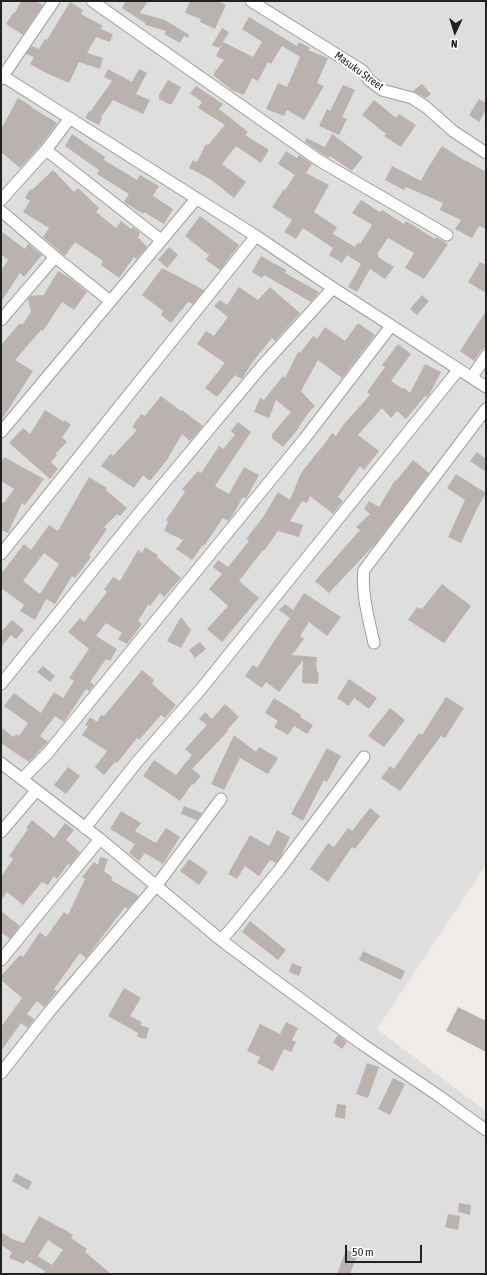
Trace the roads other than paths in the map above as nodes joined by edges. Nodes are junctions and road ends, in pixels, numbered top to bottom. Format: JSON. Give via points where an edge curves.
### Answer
{"nodes":[{"id":1,"x":54,"y":1,"type":"edge"},
{"id":2,"x":92,"y":1,"type":"edge"},
{"id":3,"x":251,"y":1,"type":"edge"},
{"id":4,"x":2,"y":77,"type":"edge"},
{"id":5,"x":70,"y":118,"type":"junction"},
{"id":6,"x":46,"y":150,"type":"junction"},
{"id":7,"x":486,"y":153,"type":"edge"},
{"id":8,"x":196,"y":199,"type":"junction"},
{"id":9,"x":1,"y":200,"type":"edge"},
{"id":10,"x":1,"y":211,"type":"edge"},
{"id":11,"x":447,"y":235,"type":"dead end"},
{"id":12,"x":256,"y":236,"type":"junction"},
{"id":13,"x":161,"y":240,"type":"junction"},
{"id":14,"x":55,"y":257,"type":"junction"},
{"id":15,"x":333,"y":288,"type":"junction"},
{"id":16,"x":110,"y":301,"type":"junction"},
{"id":17,"x":1,"y":320,"type":"edge"},
{"id":18,"x":391,"y":326,"type":"junction"},
{"id":19,"x":486,"y":356,"type":"edge"},
{"id":20,"x":459,"y":369,"type":"junction"},
{"id":21,"x":472,"y":377,"type":"junction"},
{"id":22,"x":486,"y":387,"type":"edge"},
{"id":23,"x":486,"y":409,"type":"edge"},
{"id":24,"x":1,"y":432,"type":"edge"},
{"id":25,"x":1,"y":554,"type":"edge"},
{"id":26,"x":374,"y":643,"type":"dead end"},
{"id":27,"x":1,"y":684,"type":"edge"},
{"id":28,"x":364,"y":757,"type":"dead end"},
{"id":29,"x":1,"y":763,"type":"edge"},
{"id":30,"x":22,"y":779,"type":"junction"},
{"id":31,"x":36,"y":791,"type":"junction"},
{"id":32,"x":221,"y":799,"type":"dead end"},
{"id":33,"x":85,"y":828,"type":"junction"},
{"id":34,"x":1,"y":832,"type":"edge"},
{"id":35,"x":100,"y":839,"type":"junction"},
{"id":36,"x":156,"y":886,"type":"junction"},
{"id":37,"x":221,"y":940,"type":"junction"},
{"id":38,"x":1,"y":960,"type":"edge"},
{"id":39,"x":1,"y":1073,"type":"edge"},
{"id":40,"x":486,"y":1130,"type":"edge"}],
"edges":[{"from":1,"to":4,"type":"street"},
{"from":2,"to":11,"type":"street","via":[[320,161]]},
{"from":3,"to":7,"type":"street","name":"Masuku Street","via":[[362,71],[382,90],[412,98],[422,104],[453,131]]},
{"from":4,"to":5,"type":"street"},
{"from":5,"to":6,"type":"street"},
{"from":5,"to":8,"type":"street"},
{"from":6,"to":9,"type":"street"},
{"from":6,"to":13,"type":"street"},
{"from":8,"to":12,"type":"street"},
{"from":8,"to":13,"type":"street"},
{"from":10,"to":14,"type":"street"},
{"from":12,"to":15,"type":"street"},
{"from":12,"to":25,"type":"street"},
{"from":13,"to":16,"type":"street"},
{"from":14,"to":16,"type":"street"},
{"from":14,"to":17,"type":"street"},
{"from":15,"to":18,"type":"street"},
{"from":15,"to":27,"type":"street","via":[[262,366]]},
{"from":16,"to":24,"type":"street"},
{"from":18,"to":20,"type":"street"},
{"from":18,"to":30,"type":"street","via":[[305,438],[47,754]]},
{"from":19,"to":21,"type":"street"},
{"from":20,"to":21,"type":"street"},
{"from":20,"to":33,"type":"street"},
{"from":21,"to":22,"type":"street"},
{"from":23,"to":26,"type":"street","via":[[364,570],[362,580]]},
{"from":28,"to":37,"type":"street","via":[[279,870]]},
{"from":29,"to":30,"type":"street"},
{"from":30,"to":31,"type":"street"},
{"from":31,"to":33,"type":"street"},
{"from":31,"to":34,"type":"street"},
{"from":32,"to":36,"type":"street"},
{"from":33,"to":35,"type":"street"},
{"from":35,"to":36,"type":"street"},
{"from":35,"to":38,"type":"street"},
{"from":36,"to":37,"type":"street"},
{"from":36,"to":39,"type":"street"},
{"from":37,"to":40,"type":"street","via":[[362,1044]]}]}
